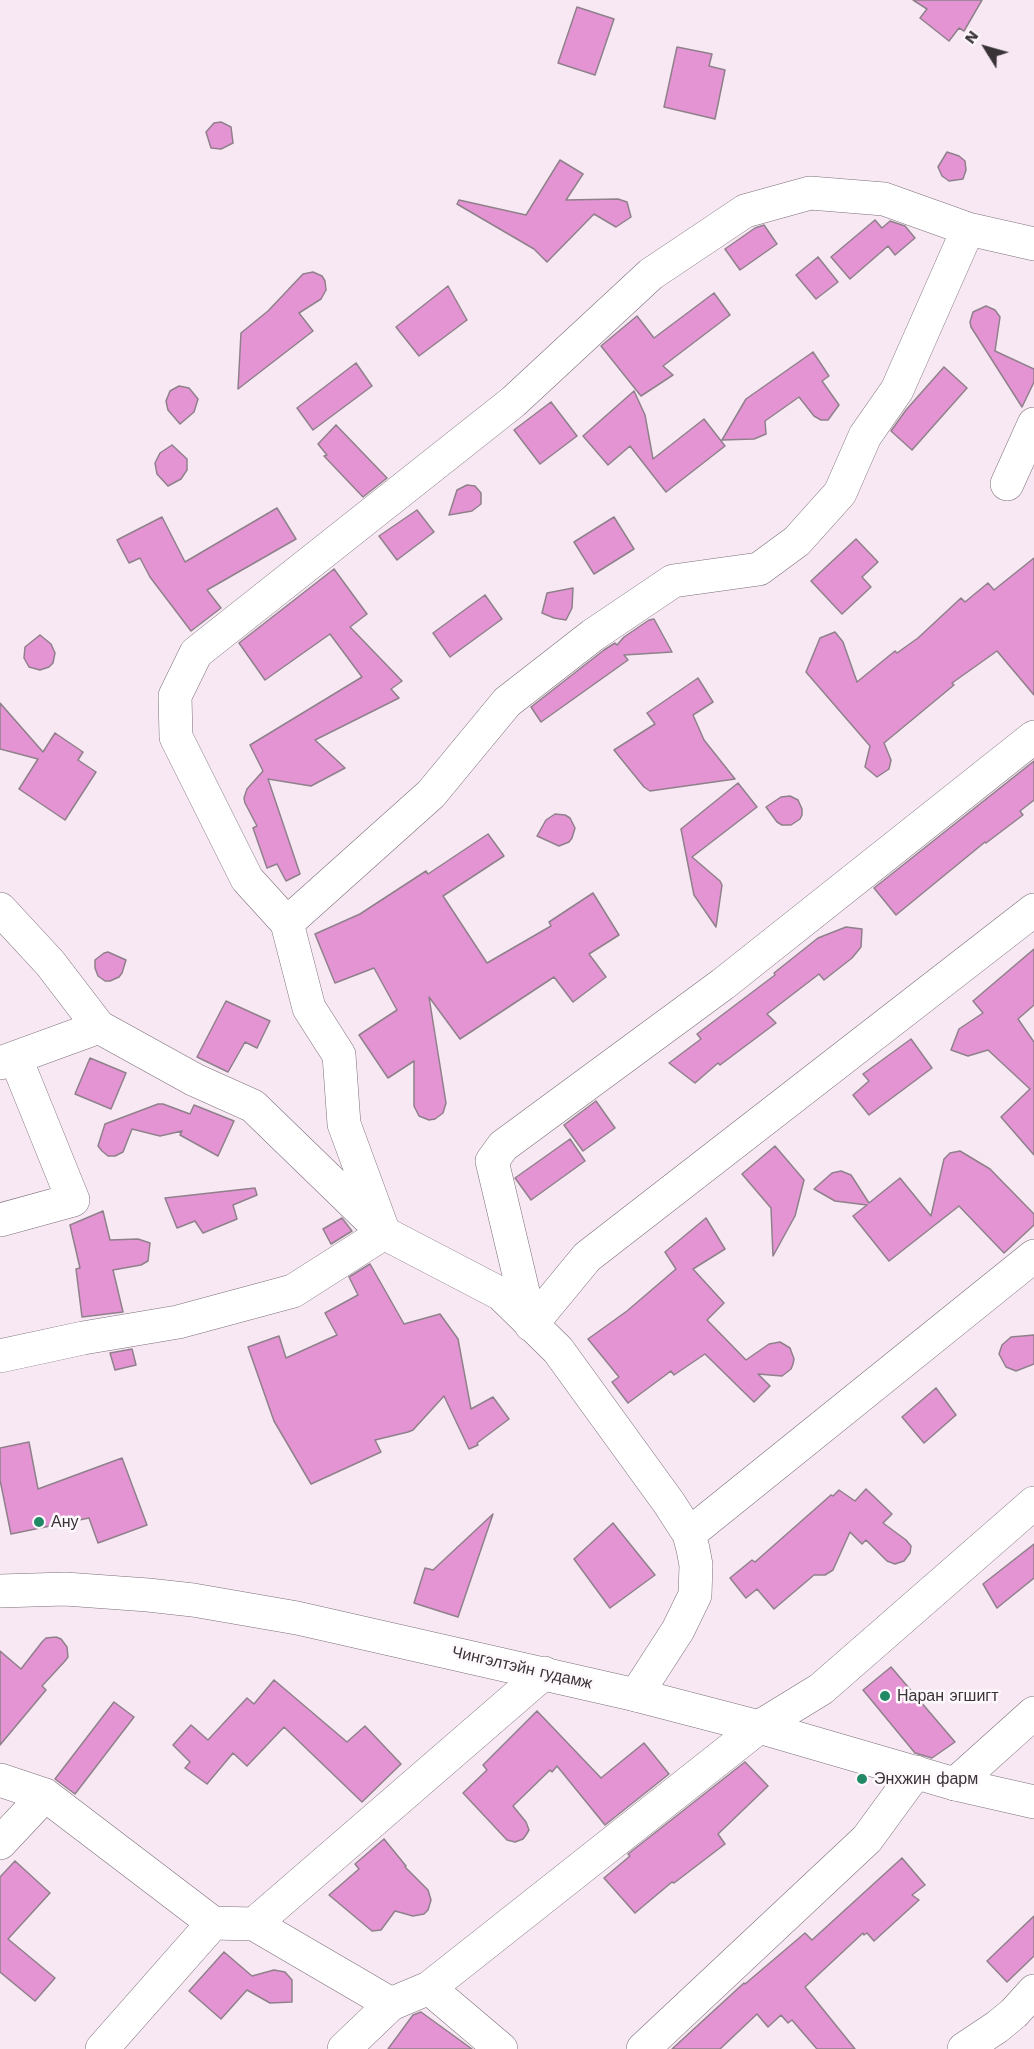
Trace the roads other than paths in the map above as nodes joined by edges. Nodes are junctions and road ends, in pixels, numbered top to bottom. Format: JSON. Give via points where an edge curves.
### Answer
{"nodes":[{"id":1,"x":968,"y":229,"type":"junction"},
{"id":2,"x":1034,"y":244,"type":"edge"},
{"id":3,"x":1034,"y":424,"type":"edge"},
{"id":4,"x":1007,"y":484,"type":"dead end"},
{"id":5,"x":1034,"y":737,"type":"edge"},
{"id":6,"x":0,"y":909,"type":"edge"},
{"id":7,"x":1034,"y":910,"type":"edge"},
{"id":8,"x":287,"y":923,"type":"junction"},
{"id":9,"x":99,"y":1028,"type":"junction"},
{"id":10,"x":8,"y":1061,"type":"edge"},
{"id":11,"x":0,"y":1220,"type":"edge"},
{"id":12,"x":384,"y":1233,"type":"junction"},
{"id":13,"x":1034,"y":1256,"type":"edge"},
{"id":14,"x":531,"y":1325,"type":"junction"},
{"id":15,"x":0,"y":1356,"type":"edge"},
{"id":16,"x":1034,"y":1503,"type":"edge"},
{"id":17,"x":689,"y":1534,"type":"junction"},
{"id":18,"x":0,"y":1591,"type":"edge"},
{"id":19,"x":544,"y":1673,"type":"junction"},
{"id":20,"x":636,"y":1695,"type":"junction"},
{"id":21,"x":1034,"y":1713,"type":"edge"},
{"id":22,"x":759,"y":1727,"type":"junction"},
{"id":23,"x":916,"y":1772,"type":"junction"},
{"id":24,"x":0,"y":1780,"type":"edge"},
{"id":25,"x":955,"y":1784,"type":"junction"},
{"id":26,"x":45,"y":1795,"type":"junction"},
{"id":27,"x":1034,"y":1802,"type":"edge"},
{"id":28,"x":0,"y":1843,"type":"edge"},
{"id":29,"x":213,"y":1923,"type":"junction"},
{"id":30,"x":254,"y":1924,"type":"junction"},
{"id":31,"x":429,"y":1988,"type":"junction"},
{"id":32,"x":1034,"y":1991,"type":"edge"},
{"id":33,"x":392,"y":2004,"type":"junction"},
{"id":34,"x":102,"y":2049,"type":"edge"},
{"id":35,"x":344,"y":2049,"type":"edge"},
{"id":36,"x":501,"y":2049,"type":"edge"},
{"id":37,"x":643,"y":2049,"type":"edge"},
{"id":38,"x":964,"y":2049,"type":"edge"}],
"edges":[{"from":1,"to":2,"type":"street"},
{"from":1,"to":8,"type":"street","via":[[897,390],[865,436],[840,493],[797,542],[759,569],[673,581],[593,635],[507,702],[431,794]]},
{"from":1,"to":8,"type":"street","via":[[884,199],[810,193],[745,211],[651,274],[513,402],[196,653],[175,696],[176,737],[247,879]]},
{"from":3,"to":4,"type":"street"},
{"from":5,"to":14,"type":"street","via":[[723,984],[503,1146],[492,1161]]},
{"from":6,"to":9,"type":"street","via":[[50,963]]},
{"from":7,"to":14,"type":"street","via":[[587,1257]]},
{"from":8,"to":12,"type":"street","via":[[309,1008],[339,1055],[344,1124]]},
{"from":9,"to":10,"type":"street"},
{"from":9,"to":12,"type":"street","via":[[195,1080],[253,1106]]},
{"from":10,"to":11,"type":"street","via":[[73,1200]]},
{"from":12,"to":14,"type":"street","via":[[501,1294]]},
{"from":12,"to":15,"type":"street","via":[[293,1291],[178,1322]]},
{"from":13,"to":17,"type":"street"},
{"from":14,"to":17,"type":"street","via":[[558,1350]]},
{"from":16,"to":22,"type":"street","via":[[821,1689]]},
{"from":17,"to":20,"type":"street","via":[[696,1565],[695,1595],[678,1630]]},
{"from":18,"to":19,"type":"street","name":"Чингэлтэйн гудамж","via":[[65,1589],[194,1600],[297,1618]]},
{"from":19,"to":20,"type":"street","name":"Чингэлтэйн гудамж"},
{"from":19,"to":30,"type":"street"},
{"from":20,"to":22,"type":"street","name":"Чингэлтэйн гудамж"},
{"from":21,"to":25,"type":"street"},
{"from":22,"to":23,"type":"street","name":"Чингэлтэйн гудамж"},
{"from":22,"to":31,"type":"street"},
{"from":23,"to":25,"type":"street","name":"Чингэлтэйн гудамж"},
{"from":23,"to":37,"type":"street","via":[[867,1839]]},
{"from":24,"to":26,"type":"street"},
{"from":25,"to":27,"type":"street","name":"Чингэлтэйн гудамж"},
{"from":26,"to":28,"type":"street"},
{"from":26,"to":29,"type":"street"},
{"from":29,"to":30,"type":"street"},
{"from":29,"to":34,"type":"street"},
{"from":30,"to":33,"type":"street"},
{"from":31,"to":33,"type":"street"},
{"from":31,"to":36,"type":"street"},
{"from":32,"to":38,"type":"street","via":[[997,2027]]},
{"from":33,"to":35,"type":"street"}]}
